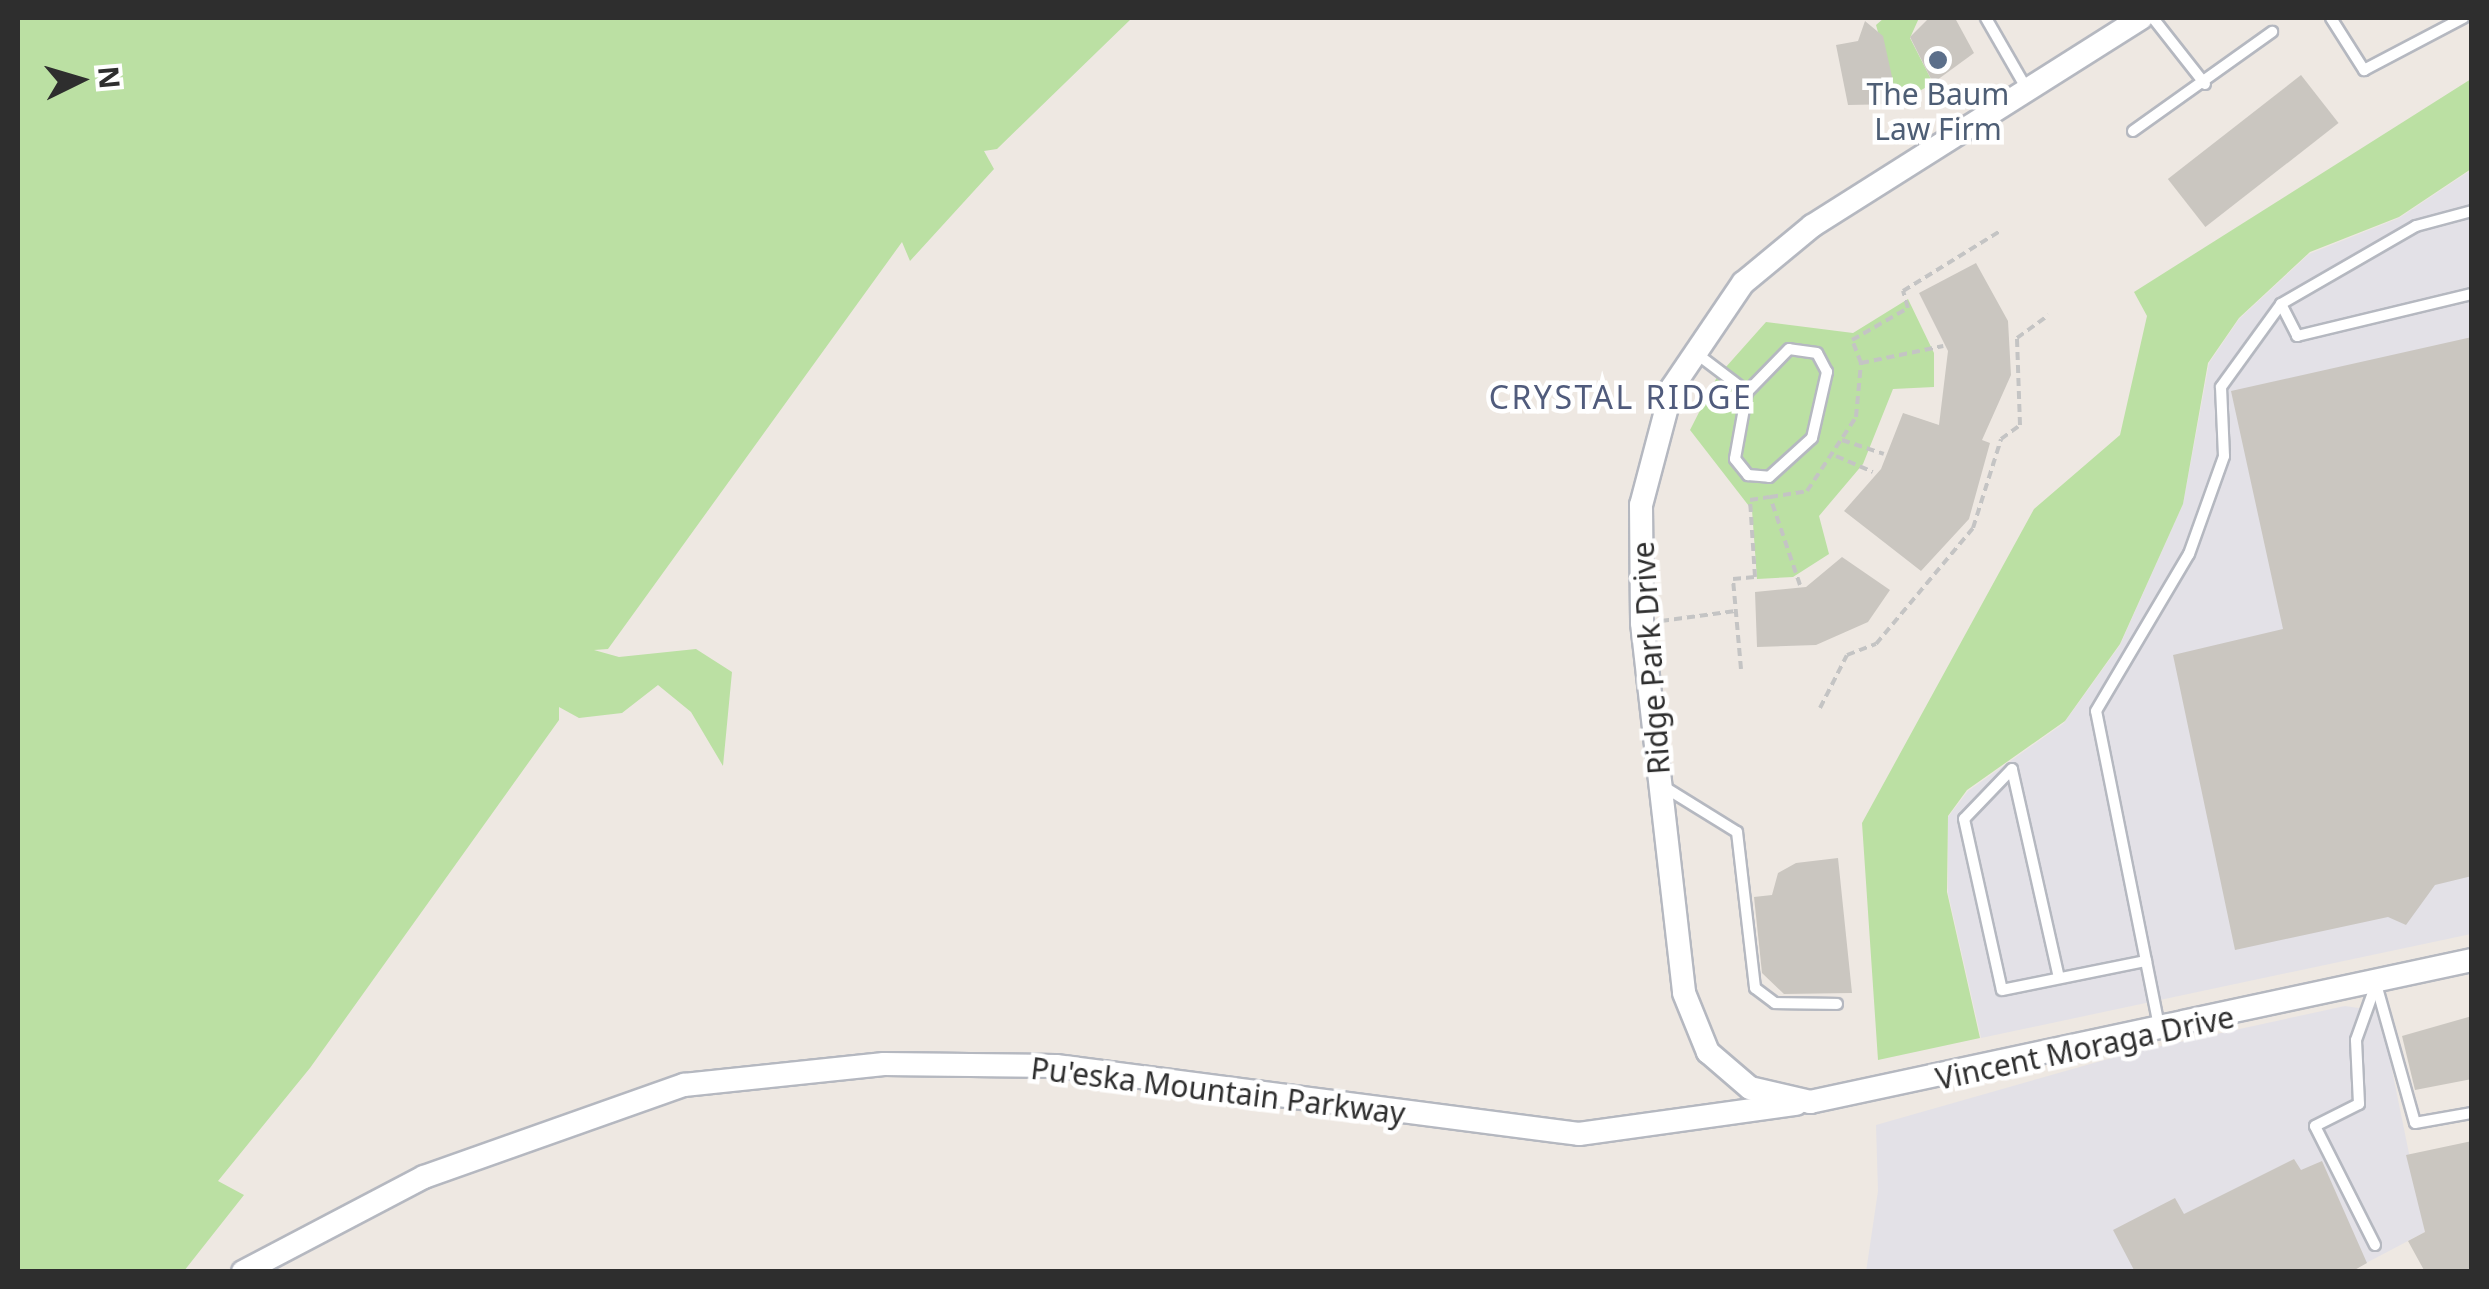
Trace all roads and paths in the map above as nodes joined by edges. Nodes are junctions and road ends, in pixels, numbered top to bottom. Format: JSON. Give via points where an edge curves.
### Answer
{"nodes":[{"id":1,"x":1986,"y":18,"type":"edge"},
{"id":2,"x":2140,"y":18,"type":"edge"},
{"id":3,"x":2154,"y":18,"type":"edge"},
{"id":4,"x":2331,"y":18,"type":"edge"},
{"id":5,"x":2463,"y":18,"type":"edge"},
{"id":6,"x":2272,"y":32,"type":"dead end"},
{"id":7,"x":2205,"y":84,"type":"junction"},
{"id":8,"x":2028,"y":92,"type":"junction"},
{"id":9,"x":2134,"y":131,"type":"dead end"},
{"id":10,"x":2472,"y":211,"type":"edge"},
{"id":11,"x":2000,"y":231,"type":"dead end"},
{"id":12,"x":2472,"y":294,"type":"edge"},
{"id":13,"x":2282,"y":304,"type":"junction"},
{"id":14,"x":2049,"y":315,"type":"dead end"},
{"id":15,"x":1943,"y":346,"type":"dead end"},
{"id":16,"x":1696,"y":353,"type":"junction"},
{"id":17,"x":1860,"y":363,"type":"junction"},
{"id":18,"x":1747,"y":392,"type":"junction"},
{"id":19,"x":1842,"y":440,"type":"junction"},
{"id":20,"x":1884,"y":454,"type":"dead end"},
{"id":21,"x":1834,"y":456,"type":"junction"},
{"id":22,"x":1873,"y":472,"type":"dead end"},
{"id":23,"x":1770,"y":497,"type":"junction"},
{"id":24,"x":1800,"y":585,"type":"dead end"},
{"id":25,"x":1735,"y":611,"type":"junction"},
{"id":26,"x":1642,"y":623,"type":"junction"},
{"id":27,"x":1741,"y":669,"type":"dead end"},
{"id":28,"x":1820,"y":708,"type":"dead end"},
{"id":29,"x":1660,"y":785,"type":"junction"},
{"id":30,"x":2472,"y":960,"type":"edge"},
{"id":31,"x":2146,"y":961,"type":"junction"},
{"id":32,"x":2059,"y":978,"type":"junction"},
{"id":33,"x":2376,"y":984,"type":"junction"},
{"id":34,"x":1838,"y":1004,"type":"dead end"},
{"id":35,"x":2160,"y":1032,"type":"junction"},
{"id":36,"x":1708,"y":1052,"type":"joint"},
{"id":37,"x":1810,"y":1102,"type":"junction"},
{"id":38,"x":2472,"y":1112,"type":"edge"},
{"id":39,"x":2375,"y":1245,"type":"dead end"},
{"id":40,"x":243,"y":1272,"type":"edge"}],
"edges":[{"from":1,"to":8,"type":"lane"},
{"from":2,"to":8,"type":"street","name":"Ridge Park Drive"},
{"from":3,"to":7,"type":"lane"},
{"from":4,"to":5,"type":"lane","via":[[2364,70]]},
{"from":6,"to":7,"type":"lane"},
{"from":7,"to":9,"type":"lane"},
{"from":8,"to":16,"type":"street","name":"Ridge Park Drive","via":[[1812,226],[1743,282]]},
{"from":10,"to":13,"type":"lane","via":[[2416,226]]},
{"from":11,"to":17,"type":"path","via":[[1903,291],[1908,308],[1852,340]]},
{"from":12,"to":13,"type":"lane","via":[[2297,336]]},
{"from":13,"to":31,"type":"lane","via":[[2221,387],[2224,456],[2189,554],[2096,711]]},
{"from":14,"to":28,"type":"path","via":[[2017,338],[2020,425],[2001,439],[1973,528],[1876,644],[1847,655]]},
{"from":15,"to":17,"type":"path"},
{"from":16,"to":18,"type":"lane"},
{"from":16,"to":26,"type":"street","name":"Ridge Park Drive","via":[[1672,388],[1641,505]]},
{"from":17,"to":19,"type":"path","via":[[1856,417]]},
{"from":18,"to":18,"type":"lane","via":[[1735,459],[1748,475],[1768,477],[1812,438],[1827,372],[1818,352],[1788,348]]},
{"from":19,"to":20,"type":"path"},
{"from":19,"to":21,"type":"path"},
{"from":21,"to":22,"type":"path"},
{"from":21,"to":23,"type":"path","via":[[1807,491]]},
{"from":23,"to":24,"type":"path"},
{"from":23,"to":25,"type":"path","via":[[1750,500],[1755,578],[1733,580]]},
{"from":25,"to":26,"type":"path"},
{"from":25,"to":27,"type":"path"},
{"from":26,"to":29,"type":"street","name":"Ridge Park Drive"},
{"from":29,"to":34,"type":"lane","via":[[1737,832],[1755,988],[1775,1002]]},
{"from":29,"to":36,"type":"street","name":"Ridge Park Drive","via":[[1684,992]]},
{"from":30,"to":33,"type":"street","name":"Vincent Moraga Drive"},
{"from":31,"to":32,"type":"lane"},
{"from":31,"to":35,"type":"lane"},
{"from":32,"to":32,"type":"lane","via":[[2002,990],[1964,819],[2012,769]]},
{"from":33,"to":35,"type":"street","name":"Vincent Moraga Drive"},
{"from":33,"to":38,"type":"lane","via":[[2416,1123]]},
{"from":33,"to":39,"type":"lane","via":[[2356,1040],[2358,1104],[2316,1126]]},
{"from":35,"to":37,"type":"street","name":"Vincent Moraga Drive"},
{"from":36,"to":37,"type":"street","name":"Vincent Moraga Drive","via":[[1750,1088]]},
{"from":37,"to":40,"type":"street","name":"Pu'eska Mountain Parkway","via":[[1579,1134],[1056,1066],[884,1064],[684,1085],[424,1177]]}]}
